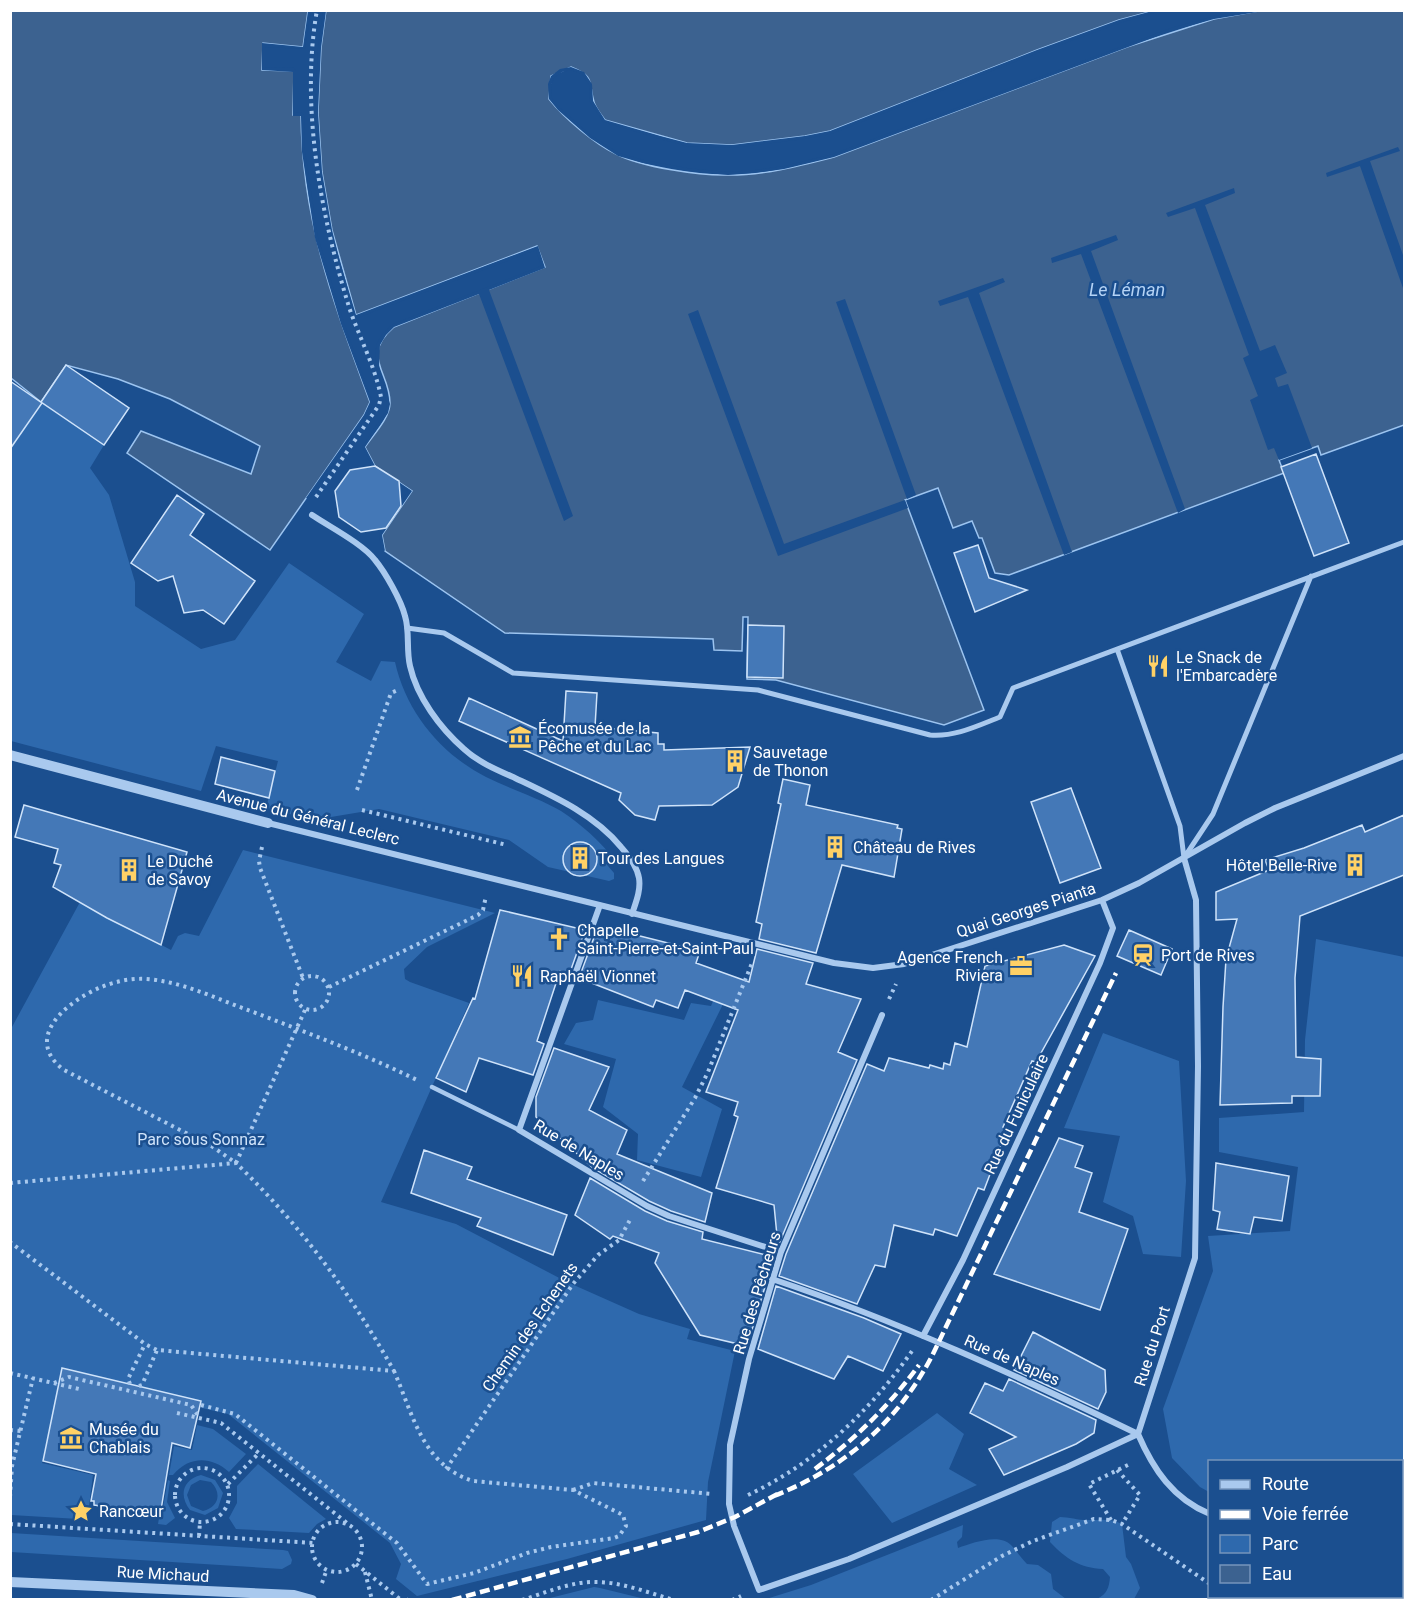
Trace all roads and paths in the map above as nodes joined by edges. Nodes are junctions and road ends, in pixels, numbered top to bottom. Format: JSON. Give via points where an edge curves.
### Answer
{"nodes":[{"id":1,"x":317,"y":10,"type":"edge"},
{"id":2,"x":312,"y":515,"type":"joint"},
{"id":3,"x":1404,"y":542,"type":"edge"},
{"id":4,"x":1311,"y":576,"type":"junction"},
{"id":5,"x":407,"y":628,"type":"junction"},
{"id":6,"x":1117,"y":649,"type":"junction"},
{"id":7,"x":393,"y":692,"type":"dead end"},
{"id":8,"x":10,"y":755,"type":"edge"},
{"id":9,"x":1404,"y":756,"type":"edge"},
{"id":10,"x":357,"y":790,"type":"dead end"},
{"id":11,"x":362,"y":810,"type":"dead end"},
{"id":12,"x":268,"y":823,"type":"joint"},
{"id":13,"x":507,"y":845,"type":"dead end"},
{"id":14,"x":262,"y":847,"type":"dead end"},
{"id":15,"x":1184,"y":858,"type":"junction"},
{"id":16,"x":490,"y":878,"type":"junction"},
{"id":17,"x":1102,"y":900,"type":"junction"},
{"id":18,"x":600,"y":905,"type":"junction"},
{"id":19,"x":632,"y":914,"type":"junction"},
{"id":20,"x":759,"y":945,"type":"junction"},
{"id":21,"x":303,"y":978,"type":"junction"},
{"id":22,"x":329,"y":987,"type":"junction"},
{"id":23,"x":305,"y":1010,"type":"junction"},
{"id":24,"x":882,"y":1015,"type":"dead end"},
{"id":25,"x":297,"y":1029,"type":"junction"},
{"id":26,"x":432,"y":1087,"type":"joint"},
{"id":27,"x":519,"y":1130,"type":"junction"},
{"id":28,"x":236,"y":1163,"type":"junction"},
{"id":29,"x":10,"y":1182,"type":"edge"},
{"id":30,"x":639,"y":1202,"type":"junction"},
{"id":31,"x":10,"y":1242,"type":"edge"},
{"id":32,"x":781,"y":1252,"type":"junction"},
{"id":33,"x":772,"y":1279,"type":"junction"},
{"id":34,"x":923,"y":1336,"type":"junction"},
{"id":35,"x":145,"y":1344,"type":"junction"},
{"id":36,"x":916,"y":1345,"type":"dead end"},
{"id":37,"x":158,"y":1350,"type":"junction"},
{"id":38,"x":394,"y":1371,"type":"junction"},
{"id":39,"x":10,"y":1373,"type":"edge"},
{"id":40,"x":33,"y":1378,"type":"junction"},
{"id":41,"x":54,"y":1383,"type":"junction"},
{"id":42,"x":130,"y":1384,"type":"dead end"},
{"id":43,"x":139,"y":1386,"type":"dead end"},
{"id":44,"x":79,"y":1389,"type":"dead end"},
{"id":45,"x":201,"y":1405,"type":"dead end"},
{"id":46,"x":177,"y":1413,"type":"dead end"},
{"id":47,"x":199,"y":1418,"type":"junction"},
{"id":48,"x":10,"y":1430,"type":"edge"},
{"id":49,"x":21,"y":1431,"type":"junction"},
{"id":50,"x":1138,"y":1434,"type":"junction"},
{"id":51,"x":259,"y":1453,"type":"junction"},
{"id":52,"x":446,"y":1468,"type":"junction"},
{"id":53,"x":228,"y":1484,"type":"junction"},
{"id":54,"x":573,"y":1490,"type":"junction"},
{"id":55,"x":728,"y":1493,"type":"junction"},
{"id":56,"x":10,"y":1497,"type":"edge"},
{"id":57,"x":729,"y":1504,"type":"junction"},
{"id":58,"x":1208,"y":1513,"type":"edge"},
{"id":59,"x":1111,"y":1520,"type":"junction"},
{"id":60,"x":200,"y":1522,"type":"junction"},
{"id":61,"x":10,"y":1524,"type":"edge"},
{"id":62,"x":1122,"y":1524,"type":"junction"},
{"id":63,"x":352,"y":1527,"type":"junction"},
{"id":64,"x":199,"y":1536,"type":"junction"},
{"id":65,"x":313,"y":1542,"type":"junction"},
{"id":66,"x":356,"y":1564,"type":"junction"},
{"id":67,"x":364,"y":1571,"type":"junction"},
{"id":68,"x":10,"y":1582,"type":"edge"},
{"id":69,"x":1208,"y":1583,"type":"edge"},
{"id":70,"x":312,"y":1599,"type":"edge"},
{"id":71,"x":372,"y":1599,"type":"edge"},
{"id":72,"x":401,"y":1599,"type":"edge"},
{"id":73,"x":522,"y":1599,"type":"edge"},
{"id":74,"x":674,"y":1599,"type":"edge"},
{"id":75,"x":931,"y":1599,"type":"edge"}],
"edges":[{"from":1,"to":2,"type":"path","via":[[312,103],[324,211],[338,270],[381,397],[311,504]]},
{"from":2,"to":5,"type":"street","via":[[374,558],[401,605]]},
{"from":3,"to":4,"type":"street"},
{"from":4,"to":6,"type":"street"},
{"from":4,"to":15,"type":"street","via":[[1213,814]]},
{"from":5,"to":6,"type":"street","via":[[444,633],[513,673],[758,690],[943,736],[1000,717],[1013,688]]},
{"from":5,"to":19,"type":"street","via":[[408,652],[416,681],[444,729],[477,759],[565,802],[617,841],[633,863],[639,880]]},
{"from":6,"to":15,"type":"street","via":[[1180,826]]},
{"from":7,"to":10,"type":"path"},
{"from":8,"to":12,"type":"street","name":"Avenue du Général Leclerc"},
{"from":9,"to":15,"type":"street","name":"Quai Georges Pianta","via":[[1275,808]]},
{"from":11,"to":13,"type":"path"},
{"from":12,"to":16,"type":"street","name":"Avenue du Général Leclerc"},
{"from":14,"to":21,"type":"path","via":[[260,868]]},
{"from":15,"to":17,"type":"street","name":"Quai Georges Pianta"},
{"from":15,"to":50,"type":"street","name":"Rue du Port","via":[[1196,900],[1195,1258]]},
{"from":16,"to":18,"type":"street","name":"Avenue du Général Leclerc"},
{"from":16,"to":22,"type":"path","via":[[483,910],[478,915]]},
{"from":17,"to":20,"type":"street","name":"Quai Georges Pianta","via":[[892,966],[853,967]]},
{"from":17,"to":34,"type":"street","name":"Rue du Funiculaire","via":[[1113,928],[1100,963],[963,1260]]},
{"from":18,"to":19,"type":"street","name":"Avenue du Général Leclerc"},
{"from":18,"to":27,"type":"street","name":"Rue de Naples"},
{"from":19,"to":20,"type":"street","name":"Quai Georges Pianta"},
{"from":20,"to":30,"type":"path","name":"Chemin des Echenets","via":[[713,1061],[695,1098],[639,1188]]},
{"from":21,"to":22,"type":"path","via":[[318,976]]},
{"from":21,"to":23,"type":"path","via":[[297,983],[295,998]]},
{"from":22,"to":23,"type":"path","via":[[330,995],[321,1009]]},
{"from":23,"to":25,"type":"path"},
{"from":24,"to":32,"type":"street","name":"Rue des Pêcheurs"},
{"from":25,"to":26,"type":"path"},
{"from":25,"to":28,"type":"path"},
{"from":25,"to":28,"type":"path","via":[[184,986],[139,979],[116,982],[75,1000],[48,1031],[48,1049],[64,1070],[213,1147]]},
{"from":26,"to":27,"type":"lane"},
{"from":27,"to":30,"type":"street","name":"Rue de Naples"},
{"from":28,"to":29,"type":"path"},
{"from":28,"to":38,"type":"path","via":[[324,1260]]},
{"from":30,"to":32,"type":"street","name":"Rue de Naples","via":[[669,1216]]},
{"from":30,"to":52,"type":"path","name":"Chemin des Echenets","via":[[621,1237],[598,1255],[573,1284]]},
{"from":31,"to":35,"type":"path"},
{"from":32,"to":33,"type":"street","name":"Rue des Pêcheurs"},
{"from":33,"to":34,"type":"street","name":"Rue de Naples"},
{"from":33,"to":55,"type":"street","name":"Rue des Pêcheurs","via":[[730,1446]]},
{"from":34,"to":50,"type":"street","name":"Rue de Naples"},
{"from":35,"to":37,"type":"path"},
{"from":35,"to":42,"type":"path","via":[[128,1379]]},
{"from":36,"to":57,"type":"path","via":[[872,1403],[837,1435],[791,1470]]},
{"from":37,"to":38,"type":"path"},
{"from":37,"to":43,"type":"path"},
{"from":38,"to":52,"type":"path","via":[[417,1428]]},
{"from":39,"to":40,"type":"path"},
{"from":40,"to":41,"type":"path"},
{"from":40,"to":49,"type":"path"},
{"from":41,"to":44,"type":"path"},
{"from":41,"to":47,"type":"path","via":[[69,1377],[191,1405]]},
{"from":45,"to":54,"type":"path","via":[[235,1414],[397,1544],[427,1584],[551,1547],[620,1536],[626,1526],[623,1515]]},
{"from":46,"to":47,"type":"path"},
{"from":47,"to":51,"type":"path","via":[[221,1422]]},
{"from":48,"to":49,"type":"path"},
{"from":49,"to":56,"type":"path","via":[[12,1466]]},
{"from":50,"to":57,"type":"street","name":"Rue des Pêcheurs","via":[[849,1559],[759,1590]]},
{"from":50,"to":58,"type":"street","via":[[1153,1466],[1169,1485],[1182,1499]]},
{"from":51,"to":53,"type":"path"},
{"from":51,"to":63,"type":"path"},
{"from":52,"to":54,"type":"path","via":[[473,1481]]},
{"from":53,"to":60,"type":"path","via":[[230,1498],[224,1511],[214,1520]]},
{"from":53,"to":60,"type":"path","via":[[220,1473],[207,1467],[194,1468],[178,1481],[178,1507],[187,1518]]},
{"from":54,"to":55,"type":"path","via":[[593,1482]]},
{"from":55,"to":57,"type":"street","name":"Rue des Pêcheurs"},
{"from":59,"to":62,"type":"path"},
{"from":59,"to":62,"type":"path","via":[[1089,1484],[1118,1470],[1140,1495]]},
{"from":59,"to":75,"type":"path","via":[[1088,1521],[1020,1547]]},
{"from":60,"to":64,"type":"path"},
{"from":61,"to":64,"type":"path"},
{"from":62,"to":69,"type":"path"},
{"from":63,"to":65,"type":"path","via":[[336,1522],[326,1525]]},
{"from":63,"to":66,"type":"path","via":[[362,1542]]},
{"from":64,"to":65,"type":"path"},
{"from":65,"to":66,"type":"path","via":[[314,1556],[327,1569],[340,1572]]},
{"from":66,"to":67,"type":"path"},
{"from":67,"to":71,"type":"path"},
{"from":67,"to":72,"type":"path"},
{"from":68,"to":70,"type":"street","name":"Rue Michaud","via":[[300,1595]]},
{"from":73,"to":74,"type":"path","via":[[595,1581]]}]}
